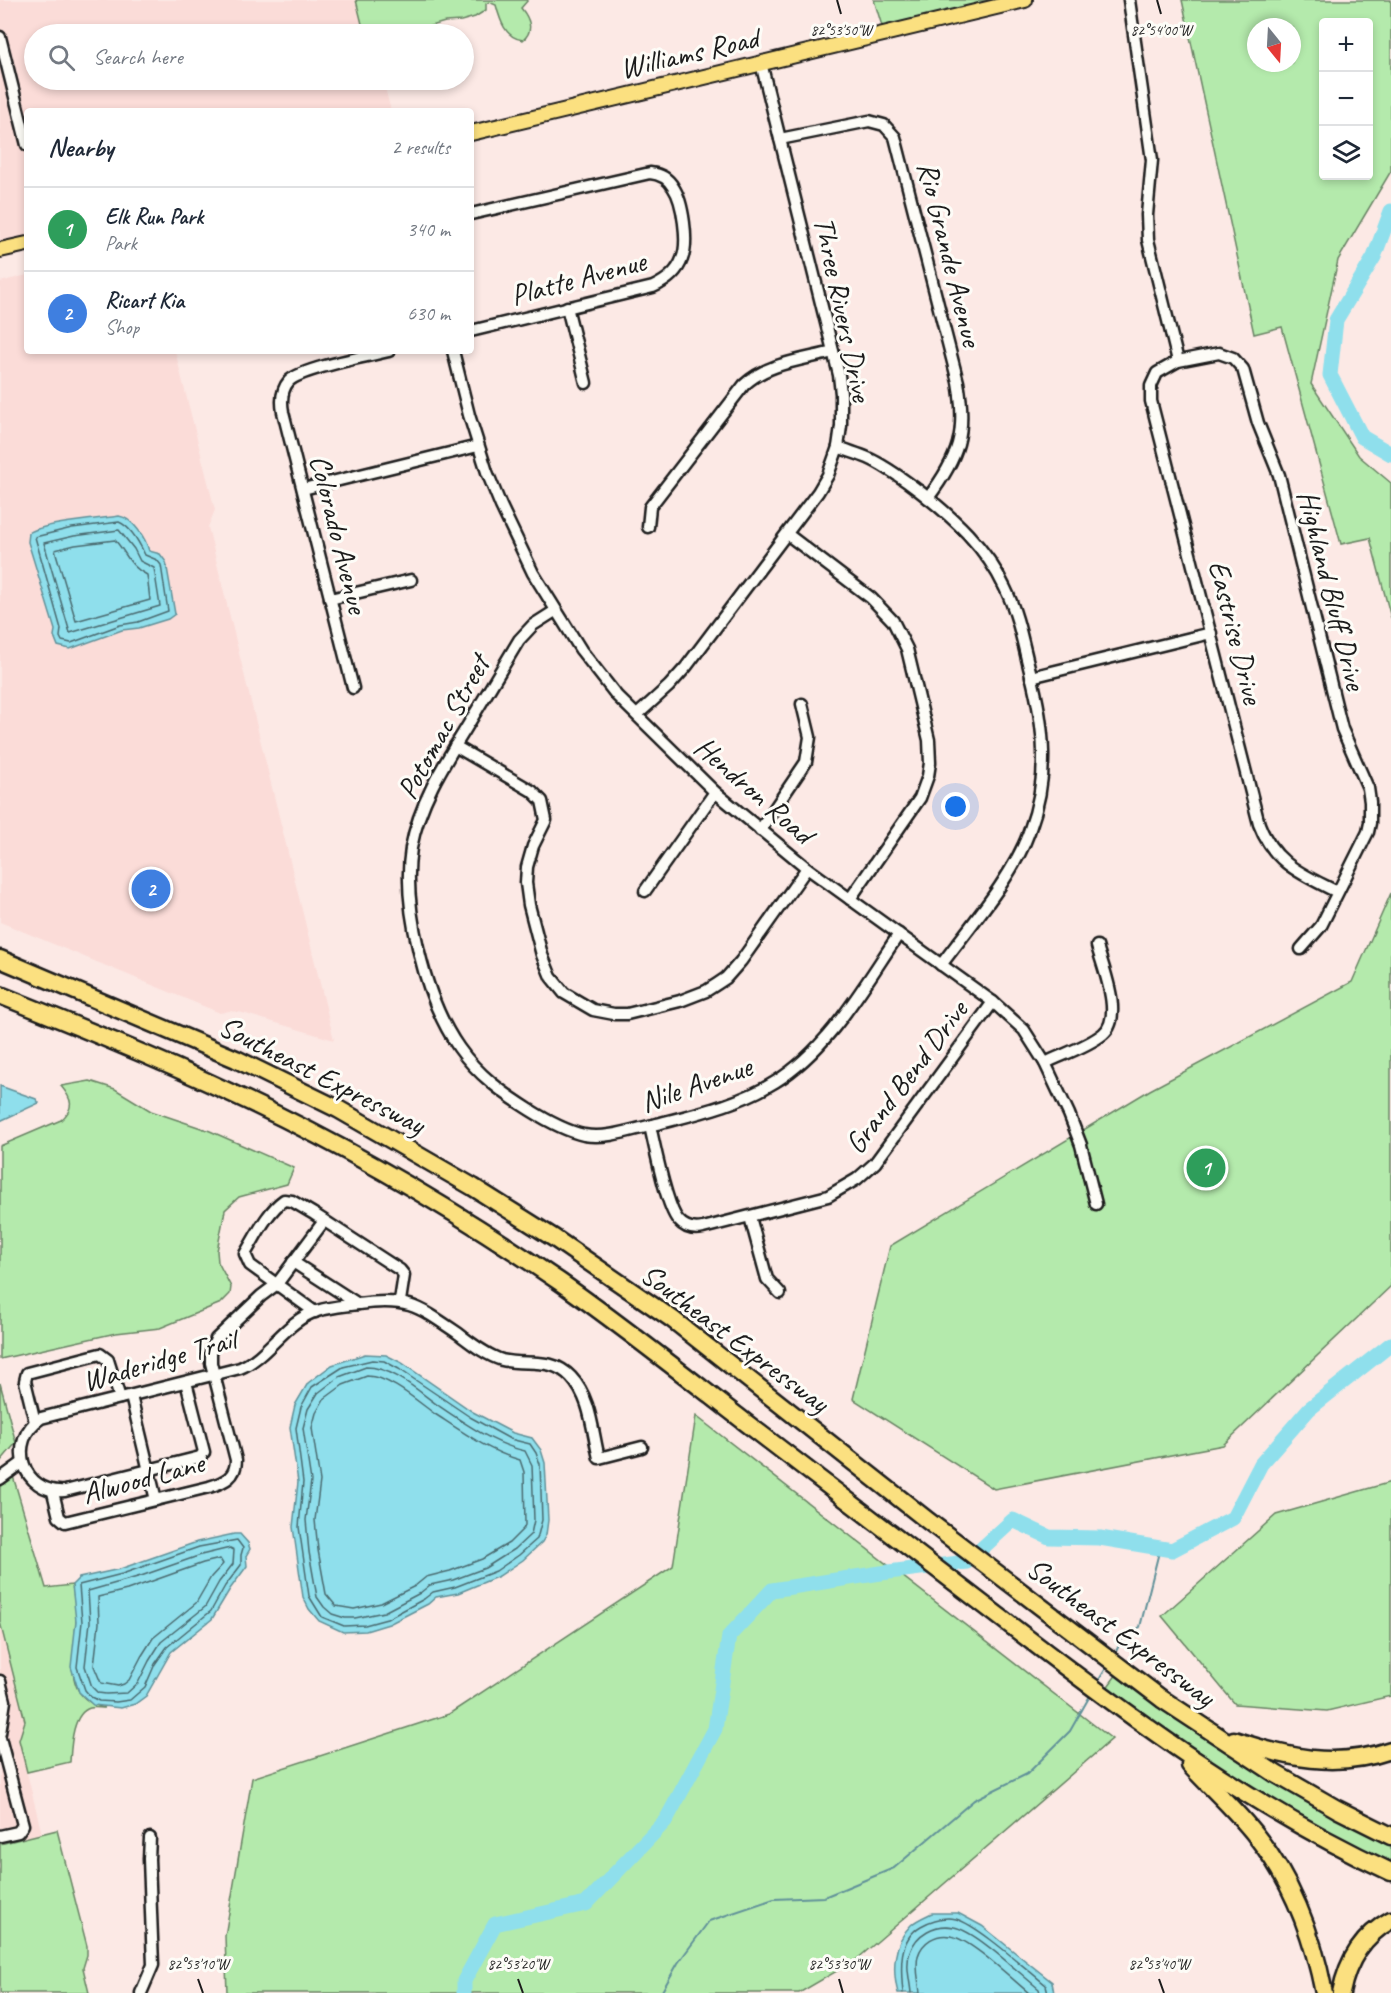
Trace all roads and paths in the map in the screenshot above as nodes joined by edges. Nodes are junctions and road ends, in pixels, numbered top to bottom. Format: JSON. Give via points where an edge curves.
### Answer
{"nodes":[{"id":1,"x":1024,"y":0,"type":"edge"},
{"id":2,"x":1129,"y":0,"type":"edge"},
{"id":3,"x":0,"y":37,"type":"edge"},
{"id":4,"x":761,"y":63,"type":"junction"},
{"id":5,"x":474,"y":132,"type":"edge"},
{"id":6,"x":24,"y":133,"type":"edge"},
{"id":7,"x":780,"y":139,"type":"junction"},
{"id":8,"x":474,"y":213,"type":"edge"},
{"id":9,"x":24,"y":245,"type":"edge"},
{"id":10,"x":0,"y":250,"type":"edge"},
{"id":11,"x":567,"y":308,"type":"junction"},
{"id":12,"x":474,"y":330,"type":"edge"},
{"id":13,"x":833,"y":352,"type":"junction"},
{"id":14,"x":377,"y":354,"type":"edge"},
{"id":15,"x":454,"y":354,"type":"edge"},
{"id":16,"x":1178,"y":361,"type":"junction"},
{"id":17,"x":586,"y":383,"type":"dead end"},
{"id":18,"x":478,"y":446,"type":"junction"},
{"id":19,"x":838,"y":447,"type":"junction"},
{"id":20,"x":303,"y":489,"type":"junction"},
{"id":21,"x":928,"y":498,"type":"junction"},
{"id":22,"x":648,"y":526,"type":"dead end"},
{"id":23,"x":787,"y":534,"type":"junction"},
{"id":24,"x":411,"y":580,"type":"dead end"},
{"id":25,"x":330,"y":599,"type":"junction"},
{"id":26,"x":555,"y":611,"type":"junction"},
{"id":27,"x":1211,"y":633,"type":"junction"},
{"id":28,"x":1031,"y":677,"type":"junction"},
{"id":29,"x":353,"y":688,"type":"dead end"},
{"id":30,"x":802,"y":704,"type":"dead end"},
{"id":31,"x":637,"y":715,"type":"junction"},
{"id":32,"x":455,"y":746,"type":"junction"},
{"id":33,"x":715,"y":792,"type":"junction"},
{"id":34,"x":759,"y":830,"type":"junction"},
{"id":35,"x":807,"y":868,"type":"junction"},
{"id":36,"x":645,"y":891,"type":"dead end"},
{"id":37,"x":1337,"y":892,"type":"junction"},
{"id":38,"x":850,"y":898,"type":"junction"},
{"id":39,"x":900,"y":934,"type":"junction"},
{"id":40,"x":1097,"y":946,"type":"dead end"},
{"id":41,"x":1301,"y":949,"type":"dead end"},
{"id":42,"x":0,"y":959,"type":"edge"},
{"id":43,"x":941,"y":965,"type":"junction"},
{"id":44,"x":0,"y":995,"type":"edge"},
{"id":45,"x":993,"y":1002,"type":"junction"},
{"id":46,"x":1045,"y":1063,"type":"junction"},
{"id":47,"x":518,"y":1102,"type":"joint"},
{"id":48,"x":650,"y":1126,"type":"junction"},
{"id":49,"x":1096,"y":1204,"type":"dead end"},
{"id":50,"x":750,"y":1217,"type":"junction"},
{"id":51,"x":324,"y":1221,"type":"junction"},
{"id":52,"x":293,"y":1262,"type":"junction"},
{"id":53,"x":277,"y":1284,"type":"junction"},
{"id":54,"x":780,"y":1293,"type":"dead end"},
{"id":55,"x":400,"y":1301,"type":"junction"},
{"id":56,"x":358,"y":1304,"type":"junction"},
{"id":57,"x":315,"y":1312,"type":"junction"},
{"id":58,"x":214,"y":1374,"type":"junction"},
{"id":59,"x":186,"y":1382,"type":"junction"},
{"id":60,"x":125,"y":1397,"type":"junction"},
{"id":61,"x":35,"y":1422,"type":"junction"},
{"id":62,"x":642,"y":1447,"type":"dead end"},
{"id":63,"x":22,"y":1464,"type":"junction"},
{"id":64,"x":149,"y":1470,"type":"junction"},
{"id":65,"x":0,"y":1479,"type":"edge"},
{"id":66,"x":52,"y":1492,"type":"junction"},
{"id":67,"x":156,"y":1500,"type":"junction"},
{"id":68,"x":0,"y":1681,"type":"edge"},
{"id":69,"x":1199,"y":1724,"type":"junction"},
{"id":70,"x":0,"y":1733,"type":"edge"},
{"id":71,"x":0,"y":1738,"type":"edge"},
{"id":72,"x":1173,"y":1747,"type":"junction"},
{"id":73,"x":1391,"y":1750,"type":"edge"},
{"id":74,"x":0,"y":1836,"type":"edge"},
{"id":75,"x":1391,"y":1836,"type":"edge"},
{"id":76,"x":150,"y":1838,"type":"dead end"},
{"id":77,"x":1391,"y":1872,"type":"edge"},
{"id":78,"x":1391,"y":1920,"type":"edge"},
{"id":79,"x":141,"y":1993,"type":"edge"},
{"id":80,"x":1324,"y":1993,"type":"edge"},
{"id":81,"x":1341,"y":1993,"type":"edge"}],
"edges":[{"from":1,"to":4,"type":"main road","name":"Williams Road"},
{"from":2,"to":16,"type":"street","via":[[1151,150],[1148,240]]},
{"from":3,"to":6,"type":"street"},
{"from":4,"to":5,"type":"main road","name":"Williams Road"},
{"from":4,"to":7,"type":"street","name":"Three Rivers Drive"},
{"from":7,"to":13,"type":"street","name":"Three Rivers Drive"},
{"from":7,"to":21,"type":"street","name":"Rio Grande Avenue","via":[[868,121],[884,125],[895,137],[961,405],[955,456]]},
{"from":8,"to":11,"type":"street","name":"Platte Avenue","via":[[650,173],[673,185],[686,233],[679,266],[667,279],[644,290]]},
{"from":9,"to":10,"type":"main road"},
{"from":11,"to":12,"type":"street","name":"Platte Avenue"},
{"from":11,"to":17,"type":"street"},
{"from":13,"to":19,"type":"street","name":"Three Rivers Drive","via":[[841,394]]},
{"from":13,"to":22,"type":"street","via":[[769,369],[751,378],[650,507]]},
{"from":14,"to":20,"type":"street","name":"Colorado Avenue","via":[[303,372],[291,379],[283,391],[282,407]]},
{"from":15,"to":18,"type":"street","name":"Hendron Road"},
{"from":16,"to":27,"type":"street","name":"Eastrise Drive","via":[[1157,373],[1150,393]]},
{"from":16,"to":37,"type":"street","name":"Highland Bluff Drive","via":[[1219,353],[1239,363],[1276,465],[1342,729],[1369,794],[1368,832]]},
{"from":18,"to":20,"type":"street"},
{"from":18,"to":26,"type":"street","name":"Hendron Road","via":[[512,532]]},
{"from":19,"to":21,"type":"street","via":[[870,459]]},
{"from":19,"to":23,"type":"street","name":"Three Rivers Drive","via":[[828,475]]},
{"from":20,"to":25,"type":"street","name":"Colorado Avenue"},
{"from":21,"to":28,"type":"street","via":[[974,539],[988,558],[1017,621]]},
{"from":23,"to":31,"type":"street","name":"Three Rivers Drive","via":[[686,668]]},
{"from":23,"to":38,"type":"street","via":[[871,598],[893,621],[907,650],[929,740],[928,776],[920,798]]},
{"from":24,"to":25,"type":"street"},
{"from":25,"to":29,"type":"street","name":"Colorado Avenue"},
{"from":26,"to":31,"type":"street","name":"Hendron Road","via":[[617,696]]},
{"from":26,"to":32,"type":"street","name":"Potomac Street","via":[[519,640]]},
{"from":27,"to":28,"type":"street"},
{"from":27,"to":37,"type":"street","name":"Eastrise Drive","via":[[1263,834],[1290,867]]},
{"from":28,"to":43,"type":"street","via":[[1042,725],[1044,758],[1042,788],[1030,831],[1013,865]]},
{"from":30,"to":34,"type":"street","via":[[810,737],[807,762]]},
{"from":31,"to":33,"type":"street","name":"Hendron Road"},
{"from":32,"to":35,"type":"street","via":[[532,791],[544,806],[546,820],[530,855],[526,888],[546,966],[564,993],[593,1010],[627,1014],[706,991],[733,970]]},
{"from":32,"to":47,"type":"street","name":"Potomac Street","via":[[429,793],[411,848],[413,924],[428,981],[447,1028],[480,1072]]},
{"from":33,"to":34,"type":"street","name":"Hendron Road"},
{"from":33,"to":36,"type":"street"},
{"from":34,"to":35,"type":"street","name":"Hendron Road"},
{"from":35,"to":38,"type":"street","name":"Hendron Road"},
{"from":37,"to":41,"type":"street","name":"Highland Bluff Drive","via":[[1321,926]]},
{"from":38,"to":39,"type":"street","name":"Hendron Road"},
{"from":39,"to":43,"type":"street","name":"Hendron Road"},
{"from":39,"to":48,"type":"street","name":"Nile Avenue","via":[[834,1027],[800,1064],[743,1099]]},
{"from":40,"to":46,"type":"street","via":[[1113,1005],[1111,1024],[1103,1035]]},
{"from":42,"to":69,"type":"highway","name":"Southeast Expressway","via":[[236,1059],[338,1109],[554,1238],[672,1319],[927,1520]]},
{"from":43,"to":45,"type":"street","name":"Hendron Road"},
{"from":44,"to":72,"type":"highway","name":"Southeast Expressway","via":[[230,1092],[432,1200],[569,1289]]},
{"from":45,"to":46,"type":"street","name":"Hendron Road","via":[[1024,1030]]},
{"from":45,"to":50,"type":"street","name":"Grand Bend Drive","via":[[867,1170],[828,1196]]},
{"from":46,"to":49,"type":"street","name":"Hendron Road","via":[[1081,1145]]},
{"from":47,"to":48,"type":"street","name":"Nile Avenue","via":[[583,1134],[596,1136]]},
{"from":48,"to":50,"type":"street","name":"Grand Bend Drive","via":[[670,1205],[682,1224],[698,1229]]},
{"from":50,"to":54,"type":"street","via":[[767,1279]]},
{"from":51,"to":52,"type":"street"},
{"from":51,"to":53,"type":"street","via":[[284,1200],[263,1224],[245,1254],[250,1265]]},
{"from":51,"to":55,"type":"street","via":[[400,1270],[404,1275]]},
{"from":52,"to":53,"type":"street"},
{"from":52,"to":56,"type":"street"},
{"from":53,"to":57,"type":"street"},
{"from":53,"to":58,"type":"street","via":[[216,1339],[211,1363]]},
{"from":55,"to":56,"type":"street","name":"Waderidge Trail"},
{"from":55,"to":62,"type":"street","name":"Waderidge Trail","via":[[428,1312],[501,1360],[554,1365],[569,1375],[585,1397],[599,1458]]},
{"from":56,"to":57,"type":"street","name":"Waderidge Trail"},
{"from":57,"to":58,"type":"street","name":"Waderidge Trail","via":[[301,1319],[246,1366]]},
{"from":58,"to":59,"type":"street","name":"Waderidge Trail"},
{"from":58,"to":67,"type":"street","name":"Alwood Lane","via":[[236,1455],[236,1469],[223,1483]]},
{"from":59,"to":60,"type":"street","name":"Waderidge Trail"},
{"from":59,"to":64,"type":"street","via":[[203,1455]]},
{"from":60,"to":61,"type":"street","name":"Waderidge Trail"},
{"from":60,"to":61,"type":"street","via":[[108,1360],[100,1354],[27,1373],[25,1381]]},
{"from":60,"to":64,"type":"street"},
{"from":61,"to":63,"type":"street","via":[[25,1440]]},
{"from":63,"to":65,"type":"street"},
{"from":63,"to":66,"type":"street","via":[[33,1479]]},
{"from":64,"to":66,"type":"street"},
{"from":64,"to":67,"type":"street"},
{"from":66,"to":67,"type":"street","name":"Alwood Lane","via":[[58,1517],[65,1522]]},
{"from":68,"to":70,"type":"street","via":[[5,1701]]},
{"from":69,"to":73,"type":"highway","via":[[1259,1749],[1317,1761],[1359,1759]]},
{"from":69,"to":75,"type":"highway","name":"Southeast Expressway","via":[[1306,1792]]},
{"from":71,"to":74,"type":"street","via":[[23,1825],[18,1832]]},
{"from":72,"to":77,"type":"highway","name":"Southeast Expressway","via":[[1294,1823]]},
{"from":72,"to":80,"type":"highway","via":[[1270,1854],[1309,1932]]},
{"from":76,"to":79,"type":"street","via":[[153,1965]]},
{"from":78,"to":81,"type":"highway","via":[[1375,1931],[1353,1957]]}]}
